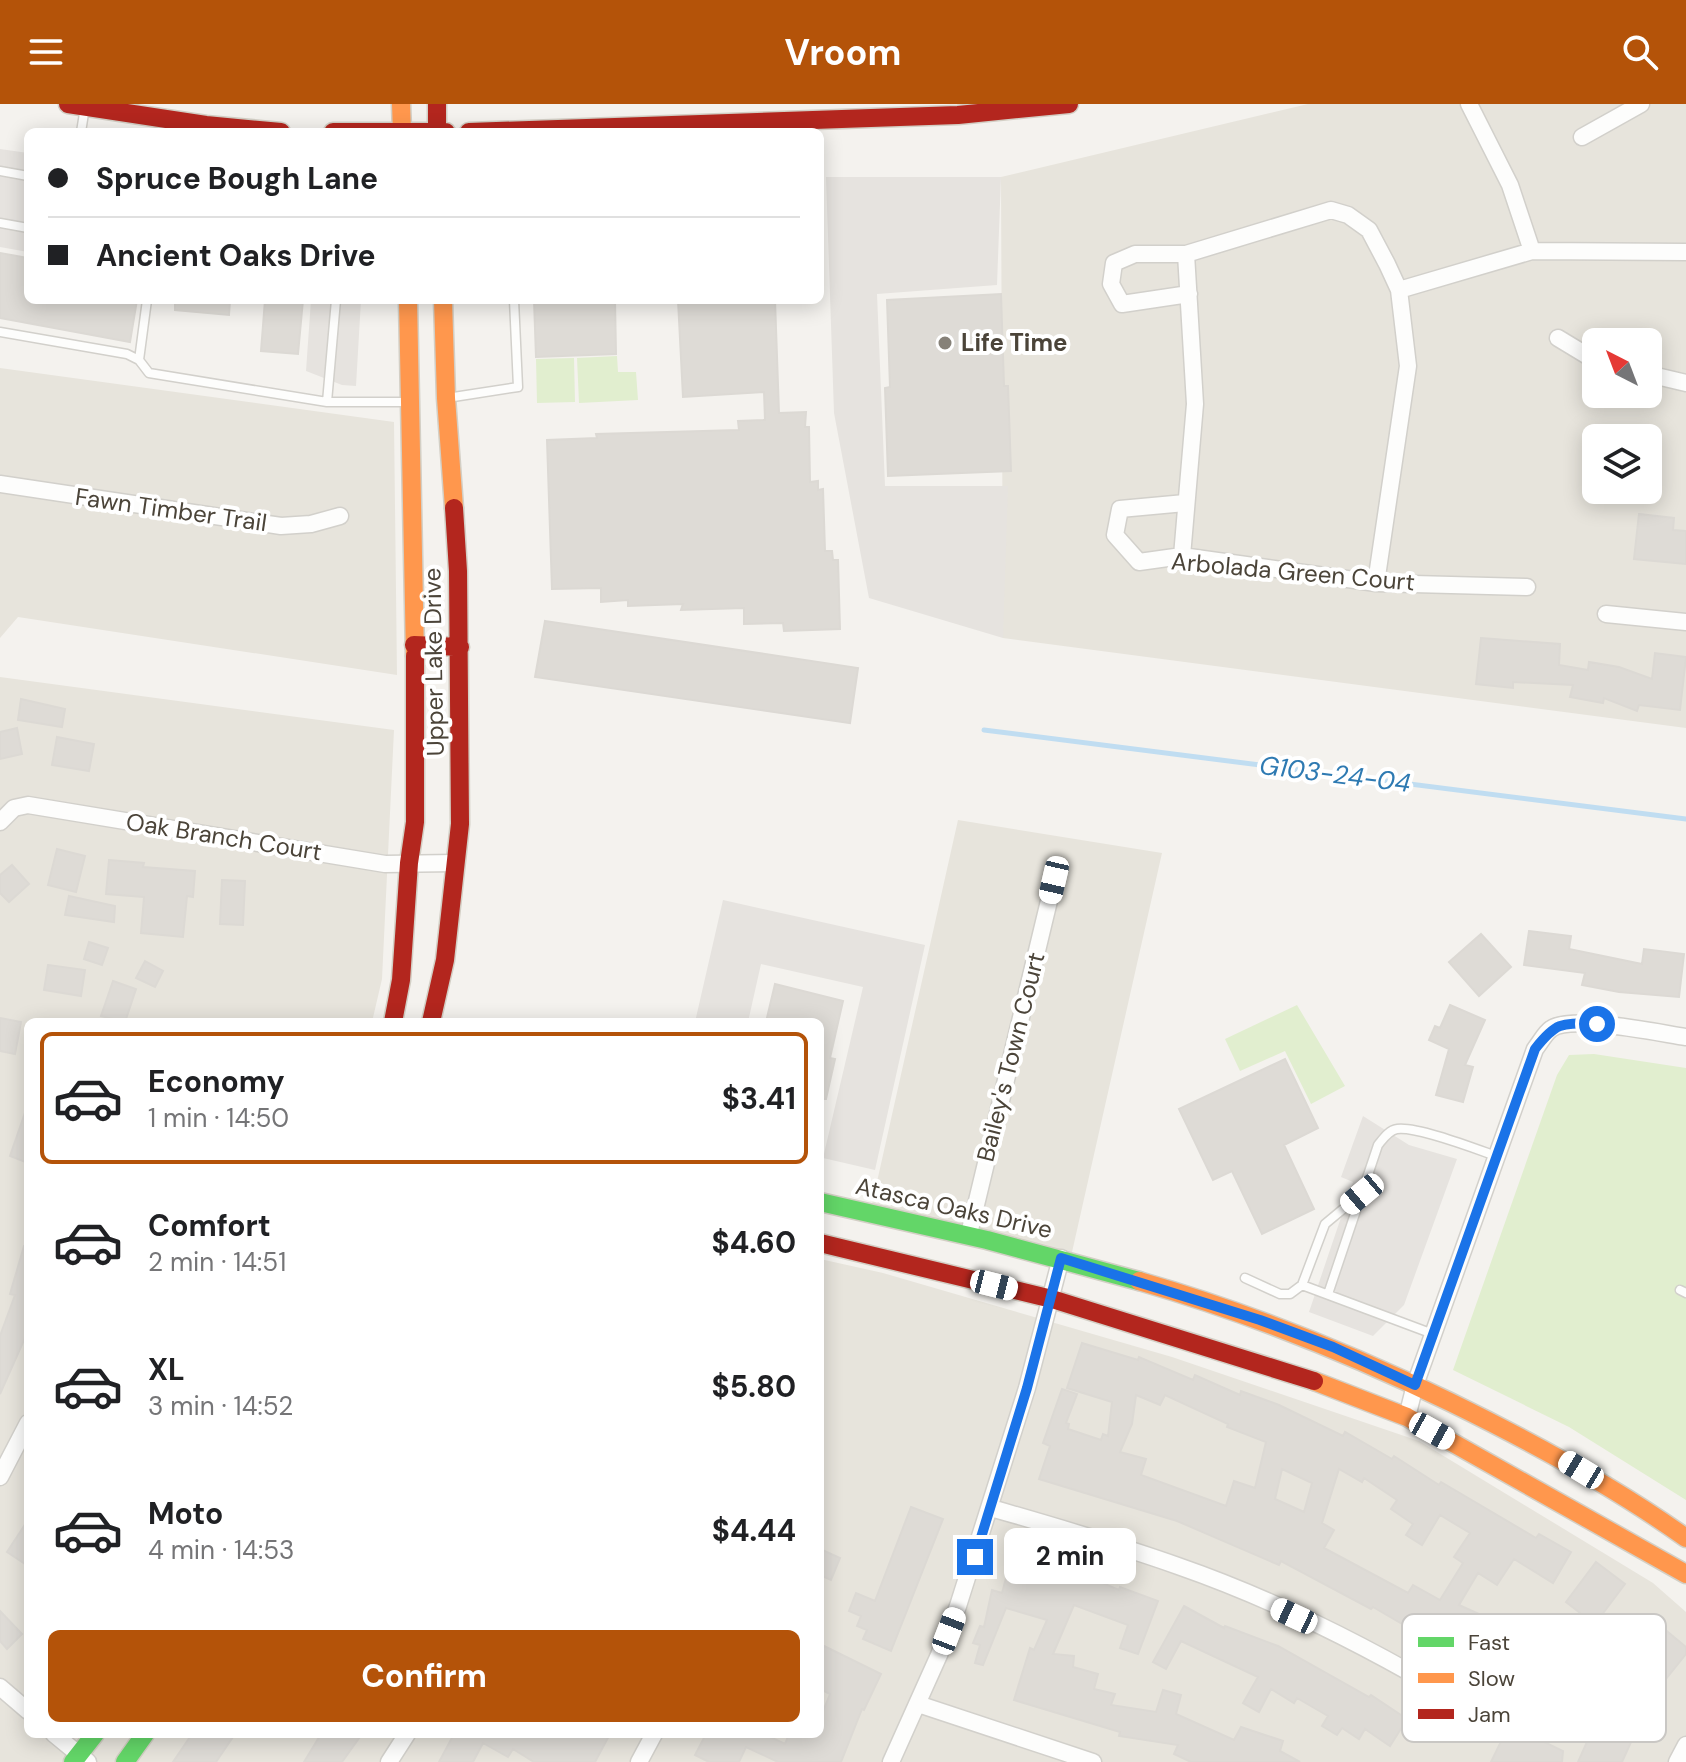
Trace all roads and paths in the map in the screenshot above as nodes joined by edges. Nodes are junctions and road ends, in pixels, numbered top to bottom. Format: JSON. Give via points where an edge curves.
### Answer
{"nodes":[{"id":1,"x":401,"y":104,"type":"edge"},
{"id":2,"x":437,"y":104,"type":"edge"},
{"id":3,"x":1069,"y":104,"type":"edge"},
{"id":4,"x":1469,"y":104,"type":"edge"},
{"id":5,"x":1641,"y":104,"type":"edge"},
{"id":6,"x":79,"y":105,"type":"edge"},
{"id":7,"x":733,"y":120,"type":"edge"},
{"id":8,"x":81,"y":128,"type":"edge"},
{"id":9,"x":201,"y":128,"type":"edge"},
{"id":10,"x":402,"y":128,"type":"edge"},
{"id":11,"x":437,"y":128,"type":"edge"},
{"id":12,"x":656,"y":128,"type":"edge"},
{"id":13,"x":1582,"y":137,"type":"dead end"},
{"id":14,"x":0,"y":171,"type":"edge"},
{"id":15,"x":24,"y":175,"type":"edge"},
{"id":16,"x":0,"y":223,"type":"edge"},
{"id":17,"x":24,"y":227,"type":"edge"},
{"id":18,"x":1532,"y":251,"type":"junction"},
{"id":19,"x":1686,"y":252,"type":"edge"},
{"id":20,"x":1186,"y":254,"type":"junction"},
{"id":21,"x":1399,"y":290,"type":"junction"},
{"id":22,"x":1189,"y":294,"type":"junction"},
{"id":23,"x":146,"y":304,"type":"edge"},
{"id":24,"x":336,"y":304,"type":"edge"},
{"id":25,"x":408,"y":304,"type":"edge"},
{"id":26,"x":443,"y":304,"type":"edge"},
{"id":27,"x":514,"y":304,"type":"edge"},
{"id":28,"x":0,"y":332,"type":"edge"},
{"id":29,"x":1558,"y":338,"type":"dead end"},
{"id":30,"x":1582,"y":353,"type":"edge"},
{"id":31,"x":139,"y":360,"type":"junction"},
{"id":32,"x":1662,"y":377,"type":"edge"},
{"id":33,"x":1686,"y":383,"type":"edge"},
{"id":34,"x":446,"y":398,"type":"junction"},
{"id":35,"x":327,"y":402,"type":"junction"},
{"id":36,"x":409,"y":402,"type":"junction"},
{"id":37,"x":0,"y":484,"type":"edge"},
{"id":38,"x":1185,"y":503,"type":"junction"},
{"id":39,"x":340,"y":516,"type":"dead end"},
{"id":40,"x":1182,"y":556,"type":"junction"},
{"id":41,"x":1376,"y":583,"type":"junction"},
{"id":42,"x":1527,"y":587,"type":"dead end"},
{"id":43,"x":1606,"y":614,"type":"dead end"},
{"id":44,"x":1686,"y":622,"type":"edge"},
{"id":45,"x":414,"y":645,"type":"junction"},
{"id":46,"x":460,"y":647,"type":"junction"},
{"id":47,"x":0,"y":822,"type":"edge"},
{"id":48,"x":409,"y":863,"type":"junction"},
{"id":49,"x":455,"y":863,"type":"junction"},
{"id":50,"x":1054,"y":880,"type":"dead end"},
{"id":51,"x":394,"y":1018,"type":"edge"},
{"id":52,"x":432,"y":1018,"type":"edge"},
{"id":53,"x":1686,"y":1037,"type":"edge"},
{"id":54,"x":1496,"y":1156,"type":"junction"},
{"id":55,"x":1362,"y":1194,"type":"junction"},
{"id":56,"x":824,"y":1203,"type":"edge"},
{"id":57,"x":969,"y":1234,"type":"junction"},
{"id":58,"x":824,"y":1244,"type":"edge"},
{"id":59,"x":1061,"y":1258,"type":"junction"},
{"id":60,"x":1245,"y":1278,"type":"dead end"},
{"id":61,"x":1302,"y":1285,"type":"junction"},
{"id":62,"x":1328,"y":1294,"type":"junction"},
{"id":63,"x":1052,"y":1299,"type":"junction"},
{"id":64,"x":1433,"y":1334,"type":"junction"},
{"id":65,"x":1415,"y":1385,"type":"junction"},
{"id":66,"x":1407,"y":1417,"type":"junction"},
{"id":67,"x":24,"y":1431,"type":"edge"},
{"id":68,"x":0,"y":1477,"type":"edge"},
{"id":69,"x":991,"y":1508,"type":"junction"},
{"id":70,"x":1686,"y":1538,"type":"edge"},
{"id":71,"x":1686,"y":1574,"type":"edge"},
{"id":72,"x":1402,"y":1667,"type":"edge"},
{"id":73,"x":0,"y":1687,"type":"edge"},
{"id":74,"x":918,"y":1704,"type":"junction"},
{"id":75,"x":24,"y":1708,"type":"edge"},
{"id":76,"x":58,"y":1738,"type":"edge"},
{"id":77,"x":93,"y":1738,"type":"edge"},
{"id":78,"x":142,"y":1738,"type":"edge"},
{"id":79,"x":404,"y":1738,"type":"edge"},
{"id":80,"x":652,"y":1738,"type":"edge"},
{"id":81,"x":1686,"y":1745,"type":"edge"},
{"id":82,"x":80,"y":1760,"type":"edge"},
{"id":83,"x":125,"y":1762,"type":"edge"},
{"id":84,"x":389,"y":1762,"type":"edge"},
{"id":85,"x":639,"y":1762,"type":"edge"},
{"id":86,"x":891,"y":1762,"type":"edge"},
{"id":87,"x":1093,"y":1762,"type":"edge"},
{"id":88,"x":1677,"y":1762,"type":"edge"}],
"edges":[{"from":1,"to":10,"type":"street"},
{"from":2,"to":11,"type":"street"},
{"from":3,"to":7,"type":"street","via":[[958,115]]},
{"from":4,"to":18,"type":"street","via":[[1510,185]]},
{"from":5,"to":13,"type":"street"},
{"from":6,"to":8,"type":"lane"},
{"from":6,"to":9,"type":"street"},
{"from":7,"to":12,"type":"street"},
{"from":14,"to":15,"type":"lane"},
{"from":16,"to":17,"type":"lane"},
{"from":18,"to":19,"type":"street"},
{"from":18,"to":21,"type":"street"},
{"from":20,"to":21,"type":"street","via":[[1331,210],[1369,230]]},
{"from":20,"to":22,"type":"street"},
{"from":20,"to":22,"type":"street","via":[[1135,254],[1114,263],[1111,284],[1122,304]]},
{"from":21,"to":41,"type":"street","via":[[1408,366]]},
{"from":22,"to":38,"type":"street","via":[[1195,404]]},
{"from":23,"to":31,"type":"lane"},
{"from":24,"to":35,"type":"lane"},
{"from":25,"to":36,"type":"street","name":"Upper Lake Drive"},
{"from":26,"to":34,"type":"street","name":"Upper Lake Drive"},
{"from":27,"to":34,"type":"lane","via":[[518,387]]},
{"from":28,"to":31,"type":"lane"},
{"from":29,"to":30,"type":"street"},
{"from":31,"to":35,"type":"lane","via":[[149,373]]},
{"from":32,"to":33,"type":"street"},
{"from":34,"to":36,"type":"street"},
{"from":34,"to":46,"type":"street","name":"Upper Lake Drive"},
{"from":35,"to":36,"type":"lane"},
{"from":36,"to":45,"type":"street","name":"Upper Lake Drive"},
{"from":37,"to":39,"type":"street","name":"Fawn Timber Trail","via":[[281,526]]},
{"from":38,"to":40,"type":"street"},
{"from":38,"to":40,"type":"street","name":"Arbolada Green Court","via":[[1120,509],[1115,535],[1139,562]]},
{"from":40,"to":41,"type":"street","name":"Arbolada Green Court"},
{"from":41,"to":42,"type":"street","name":"Arbolada Green Court"},
{"from":43,"to":44,"type":"street"},
{"from":45,"to":46,"type":"street"},
{"from":45,"to":48,"type":"street","name":"Upper Lake Drive","via":[[415,822]]},
{"from":46,"to":49,"type":"street","name":"Upper Lake Drive","via":[[460,824]]},
{"from":47,"to":48,"type":"street","name":"Oak Branch Court","via":[[14,808],[28,805],[385,864]]},
{"from":48,"to":49,"type":"street","name":"Oak Branch Court"},
{"from":48,"to":51,"type":"street","name":"Upper Lake Drive"},
{"from":49,"to":52,"type":"street","name":"Upper Lake Drive","via":[[445,960]]},
{"from":50,"to":57,"type":"street","name":"Bailey's Town Court"},
{"from":53,"to":54,"type":"street","via":[[1597,1024],[1568,1023],[1551,1029],[1535,1049]]},
{"from":54,"to":55,"type":"lane","via":[[1439,1136],[1397,1129],[1378,1145]]},
{"from":54,"to":64,"type":"street"},
{"from":55,"to":61,"type":"lane","via":[[1325,1224]]},
{"from":55,"to":62,"type":"lane"},
{"from":56,"to":57,"type":"street","name":"Atasca Oaks Drive"},
{"from":57,"to":59,"type":"street","name":"Atasca Oaks Drive"},
{"from":58,"to":63,"type":"street"},
{"from":59,"to":63,"type":"street"},
{"from":59,"to":65,"type":"street","name":"Atasca Oaks Drive","via":[[1260,1320]]},
{"from":60,"to":61,"type":"lane","via":[[1280,1294]]},
{"from":61,"to":62,"type":"lane"},
{"from":62,"to":64,"type":"lane"},
{"from":63,"to":66,"type":"street","via":[[1293,1373]]},
{"from":63,"to":69,"type":"street"},
{"from":64,"to":65,"type":"street"},
{"from":65,"to":66,"type":"street"},
{"from":65,"to":70,"type":"street","name":"Atasca Oaks Drive","via":[[1554,1454]]},
{"from":66,"to":71,"type":"street"},
{"from":67,"to":68,"type":"street"},
{"from":69,"to":72,"type":"street","via":[[1236,1588]]},
{"from":69,"to":74,"type":"street"},
{"from":73,"to":75,"type":"street"},
{"from":74,"to":86,"type":"street"},
{"from":74,"to":87,"type":"street"},
{"from":76,"to":82,"type":"street"},
{"from":77,"to":82,"type":"street"},
{"from":78,"to":83,"type":"street"},
{"from":79,"to":84,"type":"street"},
{"from":80,"to":85,"type":"street"},
{"from":81,"to":88,"type":"street"}]}
